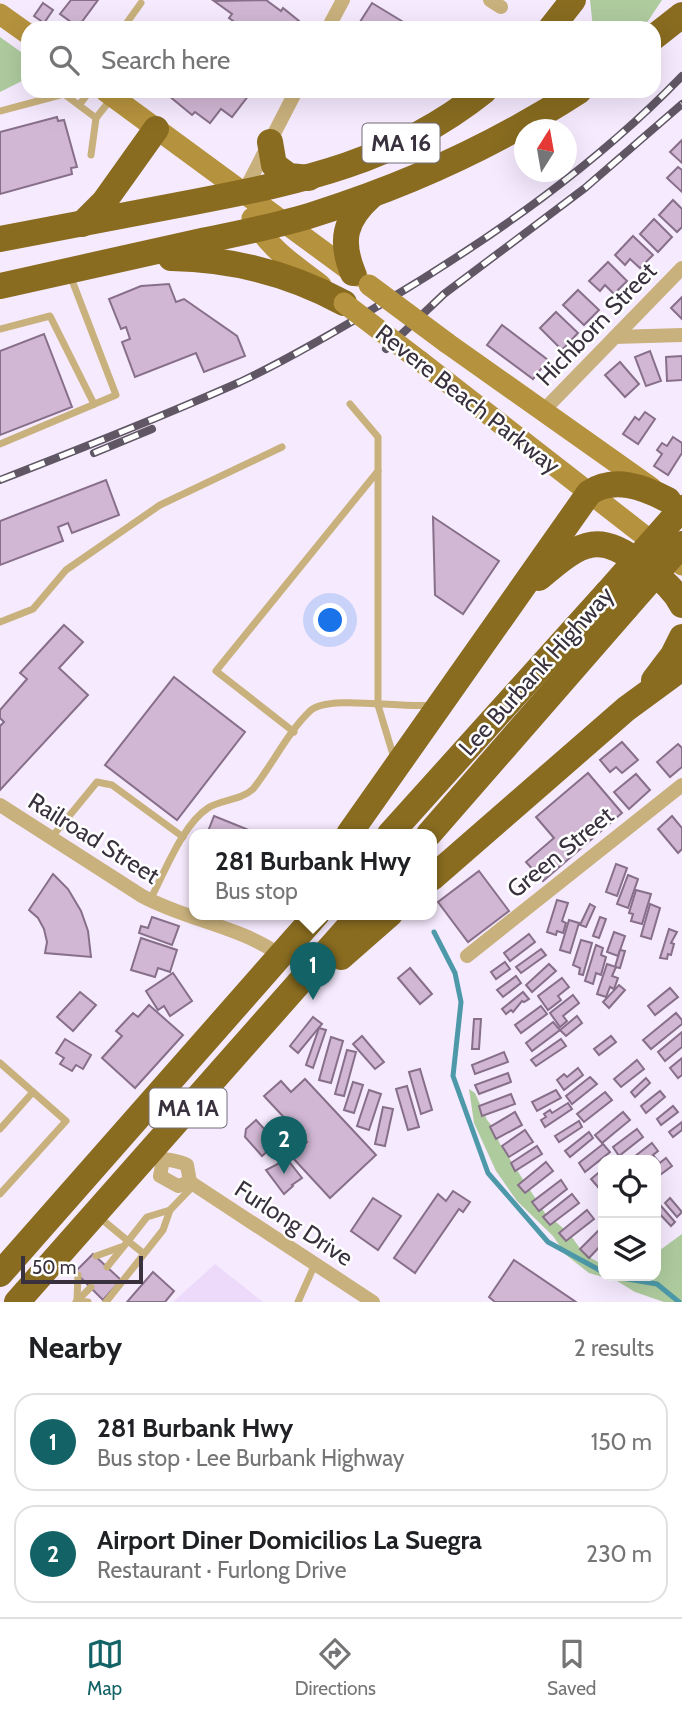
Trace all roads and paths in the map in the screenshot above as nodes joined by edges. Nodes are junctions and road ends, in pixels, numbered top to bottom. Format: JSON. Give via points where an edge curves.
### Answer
{"nodes":[{"id":1,"x":573,"y":0,"type":"edge"},
{"id":2,"x":338,"y":2,"type":"edge"},
{"id":3,"x":141,"y":3,"type":"dead end"},
{"id":4,"x":0,"y":13,"type":"edge"},
{"id":5,"x":682,"y":15,"type":"edge"},
{"id":6,"x":128,"y":21,"type":"edge"},
{"id":7,"x":331,"y":21,"type":"edge"},
{"id":8,"x":556,"y":21,"type":"edge"},
{"id":9,"x":21,"y":29,"type":"edge"},
{"id":10,"x":661,"y":32,"type":"edge"},
{"id":11,"x":50,"y":98,"type":"edge"},
{"id":12,"x":70,"y":98,"type":"edge"},
{"id":13,"x":84,"y":98,"type":"edge"},
{"id":14,"x":106,"y":98,"type":"edge"},
{"id":15,"x":113,"y":98,"type":"edge"},
{"id":16,"x":292,"y":98,"type":"edge"},
{"id":17,"x":475,"y":98,"type":"edge"},
{"id":18,"x":567,"y":98,"type":"edge"},
{"id":19,"x":79,"y":105,"type":"junction"},
{"id":20,"x":0,"y":111,"type":"edge"},
{"id":21,"x":96,"y":118,"type":"junction"},
{"id":22,"x":156,"y":129,"type":"junction"},
{"id":23,"x":270,"y":142,"type":"junction"},
{"id":24,"x":91,"y":155,"type":"dead end"},
{"id":25,"x":309,"y":178,"type":"junction"},
{"id":26,"x":244,"y":193,"type":"junction"},
{"id":27,"x":372,"y":195,"type":"junction"},
{"id":28,"x":284,"y":222,"type":"junction"},
{"id":29,"x":82,"y":224,"type":"junction"},
{"id":30,"x":258,"y":228,"type":"junction"},
{"id":31,"x":0,"y":239,"type":"edge"},
{"id":32,"x":123,"y":259,"type":"junction"},
{"id":33,"x":682,"y":268,"type":"edge"},
{"id":34,"x":68,"y":271,"type":"junction"},
{"id":35,"x":361,"y":279,"type":"junction"},
{"id":36,"x":0,"y":286,"type":"edge"},
{"id":37,"x":344,"y":303,"type":"junction"},
{"id":38,"x":0,"y":329,"type":"edge"},
{"id":39,"x":682,"y":335,"type":"edge"},
{"id":40,"x":615,"y":337,"type":"junction"},
{"id":41,"x":94,"y":404,"type":"junction"},
{"id":42,"x":350,"y":404,"type":"dead end"},
{"id":43,"x":543,"y":411,"type":"junction"},
{"id":44,"x":0,"y":443,"type":"edge"},
{"id":45,"x":282,"y":447,"type":"dead end"},
{"id":46,"x":378,"y":471,"type":"junction"},
{"id":47,"x":589,"y":493,"type":"junction"},
{"id":48,"x":677,"y":506,"type":"edge"},
{"id":49,"x":682,"y":544,"type":"edge"},
{"id":50,"x":682,"y":565,"type":"edge"},
{"id":51,"x":517,"y":598,"type":"junction"},
{"id":52,"x":616,"y":601,"type":"junction"},
{"id":53,"x":682,"y":605,"type":"edge"},
{"id":54,"x":0,"y":622,"type":"edge"},
{"id":55,"x":682,"y":636,"type":"edge"},
{"id":56,"x":682,"y":668,"type":"edge"},
{"id":57,"x":442,"y":702,"type":"junction"},
{"id":58,"x":379,"y":705,"type":"junction"},
{"id":59,"x":626,"y":709,"type":"junction"},
{"id":60,"x":294,"y":732,"type":"junction"},
{"id":61,"x":395,"y":769,"type":"junction"},
{"id":62,"x":682,"y":785,"type":"edge"},
{"id":63,"x":0,"y":805,"type":"edge"},
{"id":64,"x":189,"y":829,"type":"edge"},
{"id":65,"x":189,"y":829,"type":"edge"},
{"id":66,"x":353,"y":829,"type":"edge"},
{"id":67,"x":395,"y":829,"type":"edge"},
{"id":68,"x":433,"y":829,"type":"edge"},
{"id":69,"x":51,"y":838,"type":"junction"},
{"id":70,"x":183,"y":838,"type":"junction"},
{"id":71,"x":437,"y":874,"type":"edge"},
{"id":72,"x":150,"y":900,"type":"junction"},
{"id":73,"x":189,"y":916,"type":"edge"},
{"id":74,"x":201,"y":920,"type":"edge"},
{"id":75,"x":297,"y":920,"type":"edge"},
{"id":76,"x":312,"y":920,"type":"edge"},
{"id":77,"x":355,"y":920,"type":"edge"},
{"id":78,"x":383,"y":920,"type":"edge"},
{"id":79,"x":281,"y":955,"type":"junction"},
{"id":80,"x":467,"y":956,"type":"dead end"},
{"id":81,"x":260,"y":1027,"type":"junction"},
{"id":82,"x":0,"y":1064,"type":"edge"},
{"id":83,"x":33,"y":1092,"type":"junction"},
{"id":84,"x":0,"y":1129,"type":"edge"},
{"id":85,"x":156,"y":1156,"type":"junction"},
{"id":86,"x":192,"y":1184,"type":"junction"},
{"id":87,"x":0,"y":1194,"type":"edge"},
{"id":88,"x":170,"y":1210,"type":"junction"},
{"id":89,"x":96,"y":1214,"type":"junction"},
{"id":90,"x":125,"y":1244,"type":"junction"},
{"id":91,"x":143,"y":1253,"type":"junction"},
{"id":92,"x":96,"y":1256,"type":"dead end"},
{"id":93,"x":316,"y":1263,"type":"junction"},
{"id":94,"x":107,"y":1267,"type":"dead end"},
{"id":95,"x":0,"y":1274,"type":"edge"},
{"id":96,"x":78,"y":1275,"type":"dead end"},
{"id":97,"x":91,"y":1287,"type":"dead end"},
{"id":98,"x":77,"y":1301,"type":"edge"},
{"id":99,"x":18,"y":1302,"type":"edge"},
{"id":100,"x":88,"y":1302,"type":"edge"},
{"id":101,"x":106,"y":1302,"type":"edge"},
{"id":102,"x":298,"y":1302,"type":"edge"},
{"id":103,"x":373,"y":1302,"type":"edge"}],
"edges":[{"from":1,"to":8,"type":"highway"},
{"from":2,"to":7,"type":"street"},
{"from":3,"to":6,"type":"lane"},
{"from":4,"to":9,"type":"main road"},
{"from":5,"to":10,"type":"highway"},
{"from":11,"to":20,"type":"lane"},
{"from":12,"to":19,"type":"lane"},
{"from":13,"to":19,"type":"lane"},
{"from":14,"to":21,"type":"lane"},
{"from":15,"to":22,"type":"main road"},
{"from":16,"to":23,"type":"street"},
{"from":17,"to":25,"type":"highway","number":"MA 16","via":[[398,145]]},
{"from":18,"to":27,"type":"highway","number":"MA 16","via":[[483,146]]},
{"from":19,"to":21,"type":"lane"},
{"from":21,"to":24,"type":"lane"},
{"from":22,"to":26,"type":"main road"},
{"from":22,"to":29,"type":"highway","via":[[104,202]]},
{"from":23,"to":25,"type":"highway","via":[[274,165],[289,176]]},
{"from":23,"to":26,"type":"street"},
{"from":25,"to":26,"type":"highway","number":"MA 16"},
{"from":26,"to":28,"type":"main road","name":"Revere Beach Parkway"},
{"from":26,"to":29,"type":"highway","number":"MA 16"},
{"from":26,"to":30,"type":"main road","name":"Revere Beach Parkway"},
{"from":27,"to":28,"type":"highway","number":"MA 16"},
{"from":27,"to":35,"type":"highway","via":[[355,213],[346,232],[345,250]]},
{"from":28,"to":30,"type":"highway","number":"MA 16"},
{"from":28,"to":35,"type":"main road","name":"Revere Beach Parkway"},
{"from":29,"to":31,"type":"highway","number":"MA 16"},
{"from":30,"to":32,"type":"highway","number":"MA 16"},
{"from":30,"to":37,"type":"main road","name":"Revere Beach Parkway","via":[[283,255]]},
{"from":32,"to":34,"type":"highway","number":"MA 16"},
{"from":32,"to":37,"type":"highway","via":[[237,263],[303,283]]},
{"from":33,"to":40,"type":"street","name":"Hichborn Street"},
{"from":34,"to":36,"type":"highway","number":"MA 16"},
{"from":34,"to":41,"type":"lane","via":[[116,395]]},
{"from":35,"to":43,"type":"main road","name":"Revere Beach Parkway","bridge":true},
{"from":37,"to":47,"type":"main road","name":"Revere Beach Parkway","bridge":true},
{"from":38,"to":41,"type":"lane","via":[[50,316]]},
{"from":39,"to":40,"type":"street"},
{"from":40,"to":43,"type":"street","name":"Hichborn Street"},
{"from":41,"to":44,"type":"lane"},
{"from":42,"to":46,"type":"lane","via":[[378,437]]},
{"from":43,"to":48,"type":"main road","name":"Revere Beach Parkway"},
{"from":45,"to":54,"type":"lane","via":[[160,505],[66,570],[33,609]]},
{"from":46,"to":58,"type":"lane"},
{"from":46,"to":60,"type":"lane","via":[[216,671]]},
{"from":47,"to":48,"type":"highway","via":[[626,484]]},
{"from":47,"to":50,"type":"main road","name":"Revere Beach Parkway"},
{"from":47,"to":51,"type":"highway"},
{"from":48,"to":52,"type":"highway","name":"Lee Burbank Highway","bridge":true},
{"from":49,"to":52,"type":"highway","name":"Lee Burbank Highway","bridge":true},
{"from":51,"to":53,"type":"highway","via":[[570,553],[602,544],[629,554],[672,589]]},
{"from":51,"to":57,"type":"highway"},
{"from":52,"to":67,"type":"highway","name":"Lee Burbank Highway"},
{"from":52,"to":68,"type":"highway","name":"Lee Burbank Highway"},
{"from":55,"to":59,"type":"highway","via":[[660,674]]},
{"from":56,"to":59,"type":"highway"},
{"from":57,"to":58,"type":"lane","via":[[412,707]]},
{"from":57,"to":61,"type":"highway"},
{"from":58,"to":60,"type":"lane","via":[[322,704],[312,709]]},
{"from":58,"to":61,"type":"lane"},
{"from":59,"to":71,"type":"highway"},
{"from":60,"to":64,"type":"lane","via":[[253,789],[210,807]]},
{"from":61,"to":66,"type":"highway"},
{"from":62,"to":80,"type":"street","name":"Green Street"},
{"from":63,"to":69,"type":"street","name":"Railroad Street"},
{"from":65,"to":70,"type":"lane"},
{"from":69,"to":70,"type":"lane","via":[[97,782],[112,785]]},
{"from":69,"to":72,"type":"street","name":"Railroad Street"},
{"from":70,"to":72,"type":"lane"},
{"from":72,"to":73,"type":"street","name":"Railroad Street"},
{"from":74,"to":79,"type":"street","name":"Railroad Street"},
{"from":75,"to":79,"type":"highway"},
{"from":76,"to":79,"type":"highway","number":"MA 1A"},
{"from":77,"to":81,"type":"highway","number":"MA 1A"},
{"from":78,"to":81,"type":"highway"},
{"from":79,"to":95,"type":"highway","number":"MA 1A"},
{"from":81,"to":85,"type":"highway","number":"MA 1A"},
{"from":82,"to":83,"type":"lane"},
{"from":83,"to":84,"type":"lane"},
{"from":83,"to":87,"type":"lane","via":[[66,1121]]},
{"from":85,"to":86,"type":"street","name":"Furlong Drive","via":[[187,1165]]},
{"from":85,"to":89,"type":"highway","number":"MA 1A"},
{"from":86,"to":88,"type":"lane"},
{"from":86,"to":93,"type":"street","name":"Furlong Drive"},
{"from":88,"to":90,"type":"lane","via":[[147,1217]]},
{"from":88,"to":91,"type":"lane","via":[[163,1230]]},
{"from":89,"to":90,"type":"lane"},
{"from":89,"to":99,"type":"highway","number":"MA 1A"},
{"from":90,"to":91,"type":"lane"},
{"from":90,"to":92,"type":"lane"},
{"from":90,"to":94,"type":"lane"},
{"from":91,"to":101,"type":"lane"},
{"from":93,"to":102,"type":"lane"},
{"from":93,"to":103,"type":"street","name":"Furlong Drive"},
{"from":96,"to":98,"type":"lane"},
{"from":97,"to":98,"type":"lane"},
{"from":98,"to":100,"type":"lane"}]}
